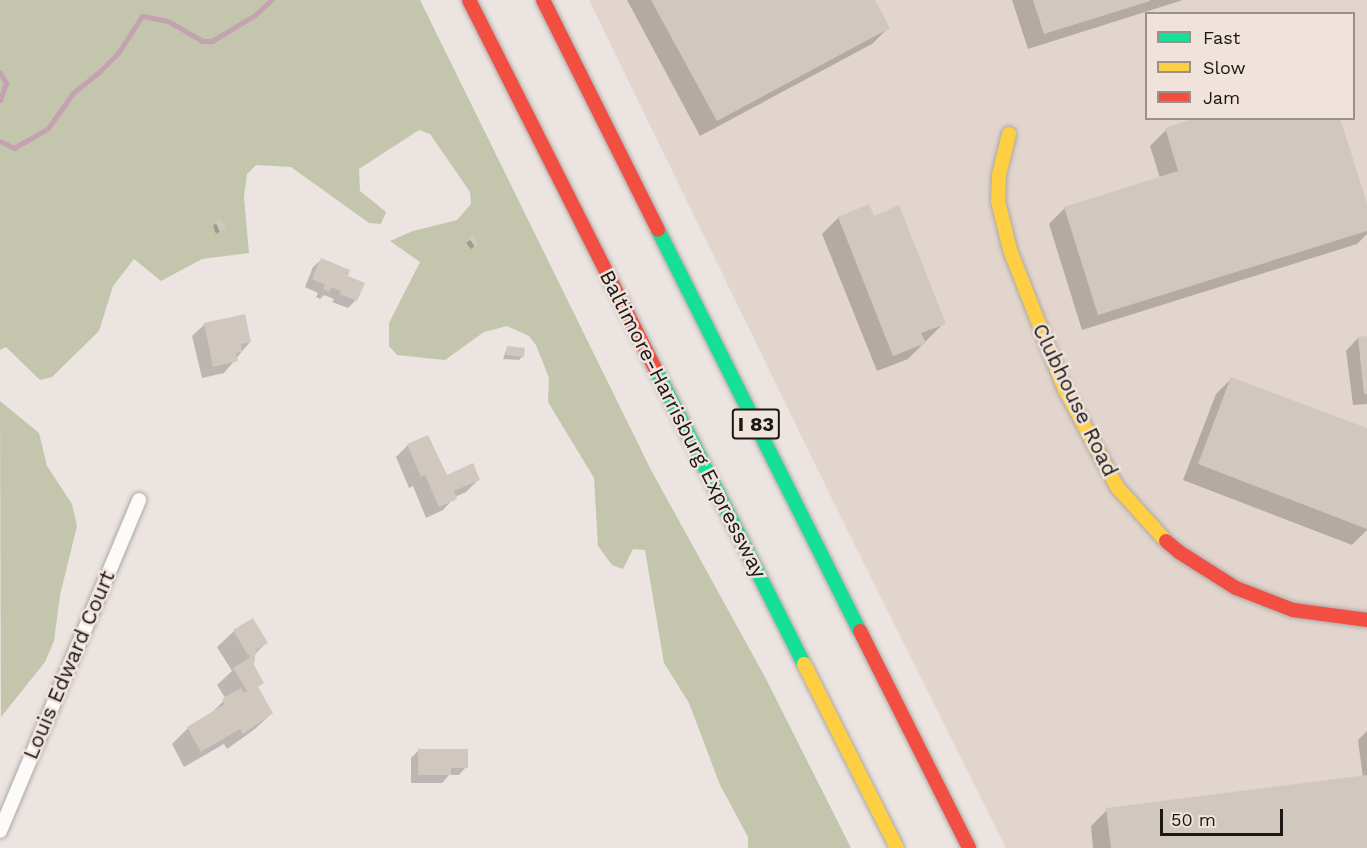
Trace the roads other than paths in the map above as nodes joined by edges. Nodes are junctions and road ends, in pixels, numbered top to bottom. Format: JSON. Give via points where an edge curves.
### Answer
{"nodes":[{"id":1,"x":469,"y":0,"type":"edge"},
{"id":2,"x":543,"y":0,"type":"edge"},
{"id":3,"x":1009,"y":134,"type":"dead end"},
{"id":4,"x":139,"y":500,"type":"dead end"},
{"id":5,"x":1367,"y":620,"type":"edge"},
{"id":6,"x":0,"y":831,"type":"edge"},
{"id":7,"x":897,"y":848,"type":"edge"},
{"id":8,"x":969,"y":848,"type":"edge"}],
"edges":[{"from":1,"to":7,"type":"main road","name":"Baltimore-Harrisburg Expressway"},
{"from":2,"to":8,"type":"main road","number":"I 83"},
{"from":3,"to":5,"type":"main road","name":"Clubhouse Road","via":[[999,175],[998,201],[1010,250],[1061,380],[1117,487],[1179,552],[1236,588],[1293,610]]},
{"from":4,"to":6,"type":"street","name":"Louis Edward Court"}]}
